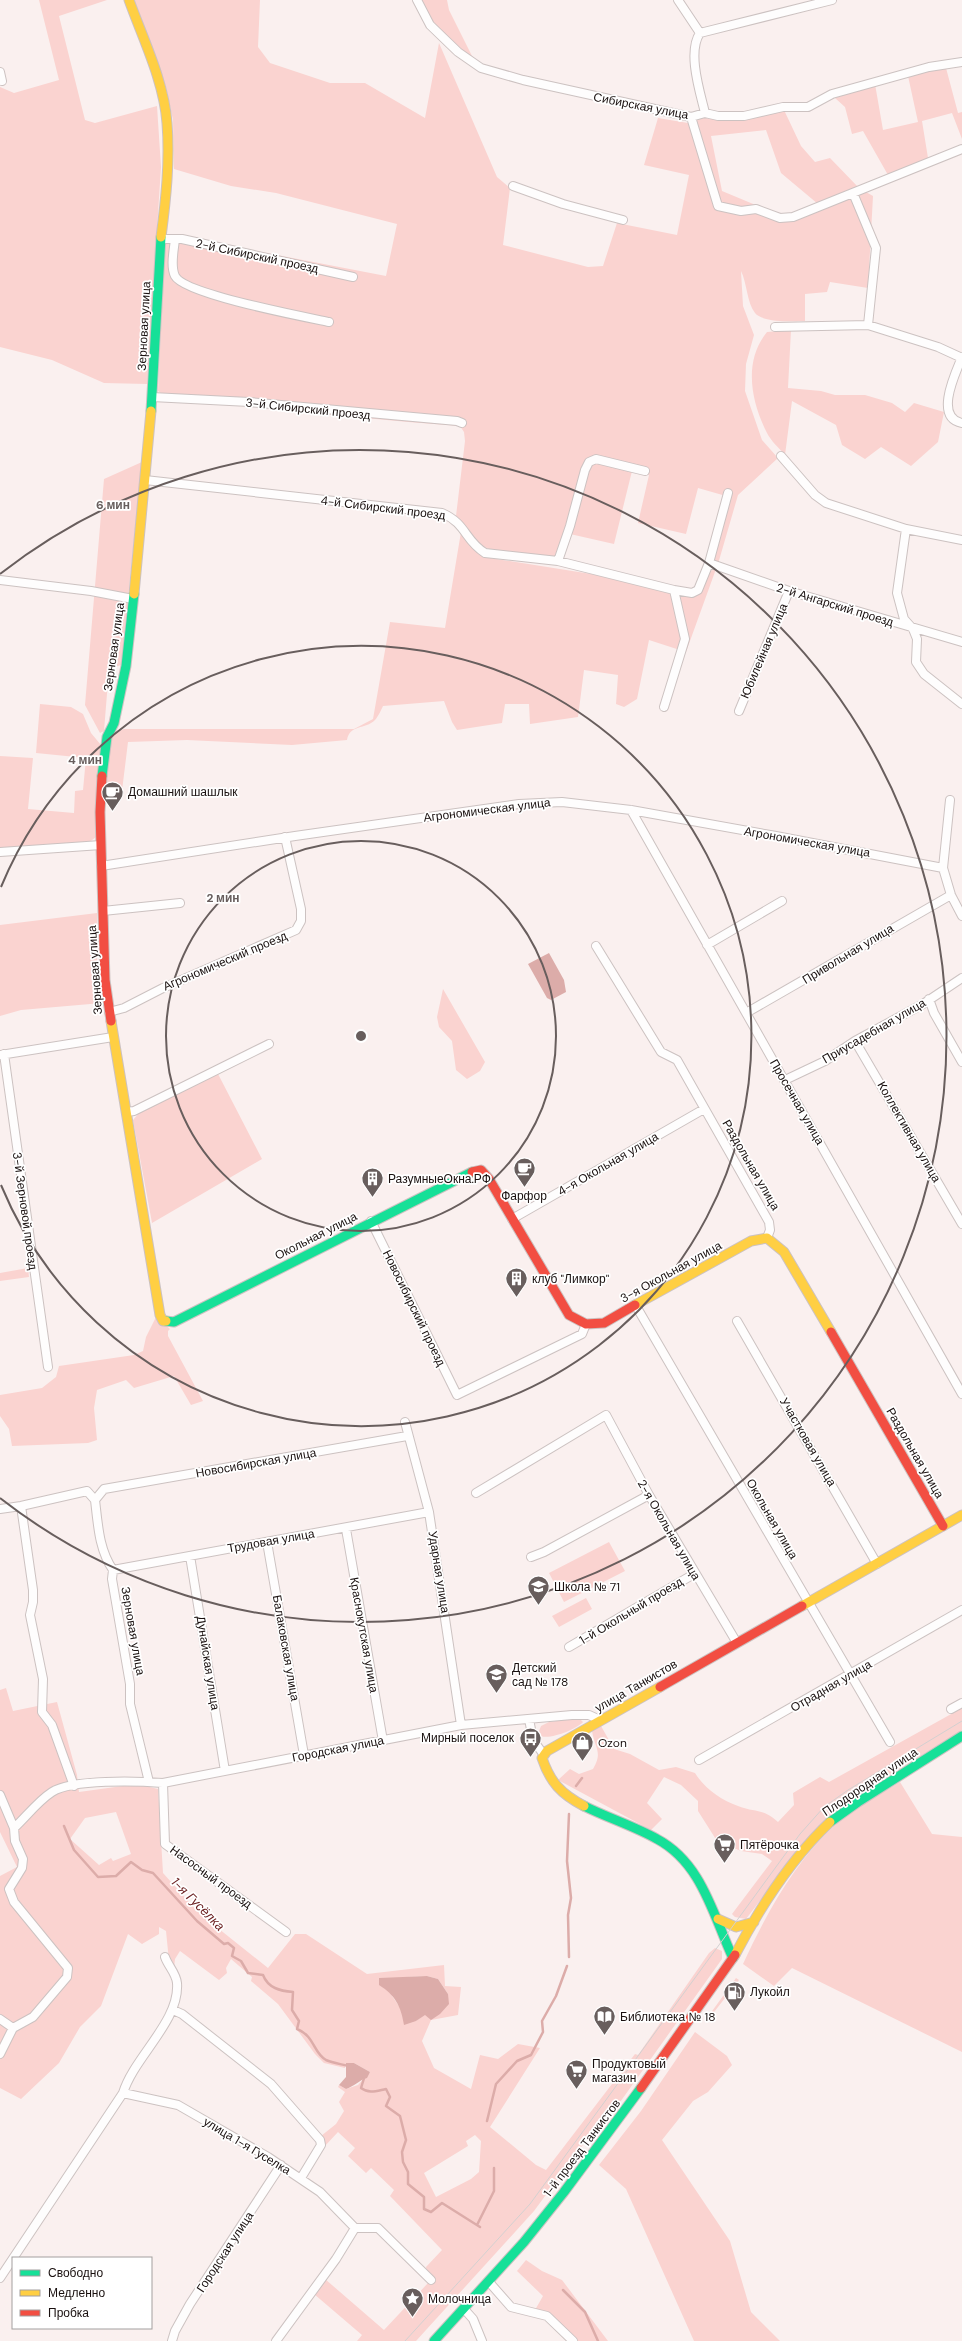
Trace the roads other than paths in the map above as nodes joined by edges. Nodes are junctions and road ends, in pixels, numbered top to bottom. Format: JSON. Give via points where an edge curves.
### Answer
{"nodes":[{"id":1,"x":129,"y":0,"type":"edge"},
{"id":2,"x":417,"y":0,"type":"edge"},
{"id":3,"x":678,"y":0,"type":"edge"},
{"id":4,"x":832,"y":0,"type":"edge"},
{"id":5,"x":700,"y":34,"type":"junction"},
{"id":6,"x":962,"y":62,"type":"edge"},
{"id":7,"x":0,"y":72,"type":"edge"},
{"id":8,"x":2,"y":81,"type":"dead end"},
{"id":9,"x":705,"y":113,"type":"junction"},
{"id":10,"x":691,"y":117,"type":"junction"},
{"id":11,"x":962,"y":149,"type":"edge"},
{"id":12,"x":513,"y":186,"type":"dead end"},
{"id":13,"x":853,"y":193,"type":"junction"},
{"id":14,"x":623,"y":220,"type":"dead end"},
{"id":15,"x":161,"y":239,"type":"junction"},
{"id":16,"x":175,"y":239,"type":"junction"},
{"id":17,"x":353,"y":277,"type":"dead end"},
{"id":18,"x":330,"y":322,"type":"dead end"},
{"id":19,"x":868,"y":325,"type":"junction"},
{"id":20,"x":774,"y":327,"type":"dead end"},
{"id":21,"x":962,"y":358,"type":"edge"},
{"id":22,"x":152,"y":398,"type":"junction"},
{"id":23,"x":958,"y":422,"type":"edge"},
{"id":24,"x":462,"y":423,"type":"dead end"},
{"id":25,"x":781,"y":456,"type":"dead end"},
{"id":26,"x":645,"y":471,"type":"dead end"},
{"id":27,"x":145,"y":480,"type":"junction"},
{"id":28,"x":728,"y":493,"type":"dead end"},
{"id":29,"x":906,"y":529,"type":"junction"},
{"id":30,"x":962,"y":540,"type":"edge"},
{"id":31,"x":558,"y":561,"type":"junction"},
{"id":32,"x":709,"y":563,"type":"junction"},
{"id":33,"x":0,"y":580,"type":"edge"},
{"id":34,"x":674,"y":590,"type":"junction"},
{"id":35,"x":789,"y":591,"type":"junction"},
{"id":36,"x":133,"y":598,"type":"junction"},
{"id":37,"x":913,"y":629,"type":"junction"},
{"id":38,"x":962,"y":642,"type":"edge"},
{"id":39,"x":962,"y":704,"type":"edge"},
{"id":40,"x":664,"y":706,"type":"dead end"},
{"id":41,"x":739,"y":711,"type":"dead end"},
{"id":42,"x":950,"y":800,"type":"dead end"},
{"id":43,"x":630,"y":810,"type":"junction"},
{"id":44,"x":286,"y":837,"type":"junction"},
{"id":45,"x":100,"y":845,"type":"junction"},
{"id":46,"x":0,"y":852,"type":"edge"},
{"id":47,"x":101,"y":866,"type":"junction"},
{"id":48,"x":943,"y":868,"type":"junction"},
{"id":49,"x":951,"y":895,"type":"junction"},
{"id":50,"x":782,"y":901,"type":"dead end"},
{"id":51,"x":180,"y":903,"type":"dead end"},
{"id":52,"x":103,"y":911,"type":"junction"},
{"id":53,"x":962,"y":916,"type":"edge"},
{"id":54,"x":707,"y":945,"type":"junction"},
{"id":55,"x":596,"y":946,"type":"dead end"},
{"id":56,"x":962,"y":978,"type":"edge"},
{"id":57,"x":929,"y":999,"type":"junction"},
{"id":58,"x":109,"y":1012,"type":"junction"},
{"id":59,"x":746,"y":1013,"type":"junction"},
{"id":60,"x":113,"y":1037,"type":"junction"},
{"id":61,"x":855,"y":1041,"type":"junction"},
{"id":62,"x":269,"y":1044,"type":"dead end"},
{"id":63,"x":2,"y":1055,"type":"edge"},
{"id":64,"x":962,"y":1062,"type":"edge"},
{"id":65,"x":785,"y":1080,"type":"junction"},
{"id":66,"x":704,"y":1109,"type":"junction"},
{"id":67,"x":127,"y":1112,"type":"junction"},
{"id":68,"x":512,"y":1220,"type":"junction"},
{"id":69,"x":371,"y":1221,"type":"junction"},
{"id":70,"x":962,"y":1224,"type":"edge"},
{"id":71,"x":767,"y":1238,"type":"junction"},
{"id":72,"x":636,"y":1306,"type":"junction"},
{"id":73,"x":164,"y":1321,"type":"joint"},
{"id":74,"x":737,"y":1321,"type":"dead end"},
{"id":75,"x":586,"y":1324,"type":"junction"},
{"id":76,"x":48,"y":1367,"type":"dead end"},
{"id":77,"x":962,"y":1394,"type":"edge"},
{"id":78,"x":405,"y":1422,"type":"dead end"},
{"id":79,"x":407,"y":1436,"type":"junction"},
{"id":80,"x":476,"y":1493,"type":"dead end"},
{"id":81,"x":649,"y":1495,"type":"junction"},
{"id":82,"x":95,"y":1500,"type":"junction"},
{"id":83,"x":21,"y":1506,"type":"junction"},
{"id":84,"x":0,"y":1508,"type":"edge"},
{"id":85,"x":429,"y":1512,"type":"junction"},
{"id":86,"x":962,"y":1515,"type":"edge"},
{"id":87,"x":943,"y":1526,"type":"junction"},
{"id":88,"x":346,"y":1528,"type":"junction"},
{"id":89,"x":267,"y":1542,"type":"junction"},
{"id":90,"x":190,"y":1556,"type":"junction"},
{"id":91,"x":530,"y":1557,"type":"dead end"},
{"id":92,"x":877,"y":1564,"type":"junction"},
{"id":93,"x":113,"y":1570,"type":"junction"},
{"id":94,"x":694,"y":1574,"type":"junction"},
{"id":95,"x":809,"y":1603,"type":"junction"},
{"id":96,"x":962,"y":1610,"type":"edge"},
{"id":97,"x":737,"y":1643,"type":"junction"},
{"id":98,"x":569,"y":1647,"type":"dead end"},
{"id":99,"x":850,"y":1674,"type":"junction"},
{"id":100,"x":962,"y":1703,"type":"edge"},
{"id":101,"x":951,"y":1710,"type":"dead end"},
{"id":102,"x":529,"y":1719,"type":"junction"},
{"id":103,"x":600,"y":1720,"type":"junction"},
{"id":104,"x":461,"y":1725,"type":"junction"},
{"id":105,"x":962,"y":1736,"type":"edge"},
{"id":106,"x":383,"y":1740,"type":"junction"},
{"id":107,"x":890,"y":1742,"type":"dead end"},
{"id":108,"x":304,"y":1755,"type":"junction"},
{"id":109,"x":544,"y":1755,"type":"junction"},
{"id":110,"x":699,"y":1760,"type":"dead end"},
{"id":111,"x":225,"y":1770,"type":"junction"},
{"id":112,"x":149,"y":1782,"type":"junction"},
{"id":113,"x":163,"y":1783,"type":"junction"},
{"id":114,"x":74,"y":1786,"type":"junction"},
{"id":115,"x":0,"y":1795,"type":"edge"},
{"id":116,"x":14,"y":1828,"type":"junction"},
{"id":117,"x":718,"y":1919,"type":"junction"},
{"id":118,"x":754,"y":1922,"type":"junction"},
{"id":119,"x":286,"y":1932,"type":"dead end"},
{"id":120,"x":165,"y":1958,"type":"dead end"},
{"id":121,"x":733,"y":1958,"type":"junction"},
{"id":122,"x":173,"y":2010,"type":"junction"},
{"id":123,"x":0,"y":2019,"type":"edge"},
{"id":124,"x":12,"y":2028,"type":"junction"},
{"id":125,"x":0,"y":2054,"type":"edge"},
{"id":126,"x":123,"y":2093,"type":"junction"},
{"id":127,"x":281,"y":2165,"type":"junction"},
{"id":128,"x":301,"y":2178,"type":"junction"},
{"id":129,"x":356,"y":2228,"type":"junction"},
{"id":130,"x":14,"y":2257,"type":"edge"},
{"id":131,"x":12,"y":2260,"type":"edge"},
{"id":132,"x":0,"y":2278,"type":"edge"},
{"id":133,"x":431,"y":2280,"type":"dead end"},
{"id":134,"x":488,"y":2282,"type":"junction"},
{"id":135,"x":464,"y":2309,"type":"junction"},
{"id":136,"x":172,"y":2341,"type":"edge"},
{"id":137,"x":276,"y":2341,"type":"edge"},
{"id":138,"x":434,"y":2341,"type":"edge"},
{"id":139,"x":482,"y":2341,"type":"edge"},
{"id":140,"x":573,"y":2341,"type":"edge"}],
"edges":[{"from":1,"to":15,"type":"street","name":"Зерновая улица","via":[[160,88],[167,122],[168,177]]},
{"from":2,"to":10,"type":"street","name":"Сибирская улица","via":[[430,24],[458,52],[481,68]]},
{"from":3,"to":5,"type":"street"},
{"from":4,"to":5,"type":"street"},
{"from":5,"to":9,"type":"street","via":[[695,40],[696,76]]},
{"from":6,"to":9,"type":"street","name":"Сибирская улица","via":[[929,66],[832,94],[808,106],[783,107],[744,116]]},
{"from":7,"to":8,"type":"street"},
{"from":9,"to":10,"type":"street","name":"Сибирская улица"},
{"from":10,"to":13,"type":"street","via":[[718,206],[741,211],[756,209],[780,218],[793,217]]},
{"from":11,"to":13,"type":"street"},
{"from":12,"to":14,"type":"street","via":[[562,204]]},
{"from":13,"to":19,"type":"street","via":[[876,248]]},
{"from":15,"to":16,"type":"street","name":"2-й Сибирский проезд"},
{"from":15,"to":22,"type":"street","name":"Зерновая улица"},
{"from":16,"to":17,"type":"street","name":"2-й Сибирский проезд"},
{"from":16,"to":18,"type":"street","via":[[173,269],[179,281],[250,305]]},
{"from":19,"to":20,"type":"street"},
{"from":19,"to":21,"type":"street","via":[[938,347]]},
{"from":21,"to":23,"type":"street","via":[[947,406],[949,417]]},
{"from":22,"to":24,"type":"street","name":"3-й Сибирский проезд","via":[[249,402]]},
{"from":22,"to":27,"type":"street","name":"Зерновая улица"},
{"from":25,"to":29,"type":"street","via":[[815,495],[826,503]]},
{"from":26,"to":31,"type":"street","via":[[596,459],[589,462]]},
{"from":27,"to":31,"type":"street","name":"4-й Сибирский проезд","via":[[442,513],[455,519],[476,547],[485,552]]},
{"from":27,"to":36,"type":"street","name":"Зерновая улица"},
{"from":28,"to":32,"type":"street","name":"4-й Сибирский проезд"},
{"from":29,"to":30,"type":"street"},
{"from":29,"to":37,"type":"street","via":[[897,593],[904,619]]},
{"from":31,"to":34,"type":"street","name":"4-й Сибирский проезд"},
{"from":32,"to":34,"type":"street","name":"4-й Сибирский проезд","via":[[698,590],[692,593]]},
{"from":32,"to":35,"type":"street","name":"2-й Ангарский проезд"},
{"from":33,"to":36,"type":"street"},
{"from":34,"to":40,"type":"street","via":[[685,639]]},
{"from":35,"to":37,"type":"street","name":"2-й Ангарский проезд"},
{"from":35,"to":41,"type":"street","name":"Юбилейная улица"},
{"from":36,"to":45,"type":"street","name":"Зерновая улица","via":[[123,684],[114,723],[107,738],[102,768]]},
{"from":37,"to":38,"type":"street","name":"2-й Ангарский проезд"},
{"from":37,"to":39,"type":"street","via":[[917,639],[918,668]]},
{"from":42,"to":48,"type":"street"},
{"from":43,"to":44,"type":"street","name":"Агрономическая улица","via":[[562,802],[519,804]]},
{"from":43,"to":48,"type":"street","name":"Агрономическая улица"},
{"from":43,"to":54,"type":"street","name":"Просечная улица"},
{"from":44,"to":47,"type":"street","name":"Агрономическая улица"},
{"from":44,"to":58,"type":"street","name":"Агрономический проезд","via":[[301,909],[301,921],[296,930],[163,988],[124,1008]]},
{"from":45,"to":46,"type":"street"},
{"from":45,"to":47,"type":"street","name":"Зерновая улица"},
{"from":47,"to":52,"type":"street","name":"Зерновая улица"},
{"from":48,"to":49,"type":"street"},
{"from":49,"to":53,"type":"street"},
{"from":49,"to":59,"type":"street","name":"Привольная улица"},
{"from":50,"to":54,"type":"street"},
{"from":51,"to":52,"type":"street"},
{"from":52,"to":58,"type":"street","name":"Зерновая улица"},
{"from":54,"to":59,"type":"street","name":"Просечная улица"},
{"from":55,"to":66,"type":"street","name":"Раздольная улица","via":[[661,1052],[677,1060]]},
{"from":56,"to":57,"type":"street","name":"Приусадебная улица"},
{"from":57,"to":61,"type":"street","name":"Приусадебная улица"},
{"from":57,"to":64,"type":"street","via":[[934,1013]]},
{"from":58,"to":60,"type":"street","name":"Зерновая улица"},
{"from":59,"to":65,"type":"street","name":"Просечная улица"},
{"from":60,"to":63,"type":"street"},
{"from":60,"to":67,"type":"street","name":"Зерновая улица"},
{"from":61,"to":65,"type":"street","name":"Приусадебная улица"},
{"from":61,"to":70,"type":"street","name":"Коллективная улица"},
{"from":62,"to":67,"type":"street","via":[[134,1111]]},
{"from":63,"to":76,"type":"street","name":"3-й Зерновой проезд"},
{"from":65,"to":77,"type":"street","name":"Просечная улица"},
{"from":66,"to":68,"type":"street","name":"4-я Окольная улица"},
{"from":66,"to":71,"type":"street","name":"Раздольная улица","via":[[770,1222]]},
{"from":67,"to":73,"type":"street","name":"Зерновая улица","via":[[160,1315]]},
{"from":68,"to":69,"type":"street","name":"Окольная улица","via":[[489,1179],[480,1170],[467,1173]]},
{"from":68,"to":75,"type":"street","via":[[569,1315]]},
{"from":69,"to":73,"type":"street","name":"Окольная улица","via":[[174,1322]]},
{"from":69,"to":75,"type":"street","name":"Новосибирский проезд","via":[[457,1395],[582,1334]]},
{"from":71,"to":72,"type":"street","name":"3-я Окольная улица","via":[[751,1241]]},
{"from":71,"to":87,"type":"street","name":"Раздольная улица","via":[[784,1252]]},
{"from":72,"to":75,"type":"street","name":"3-я Окольная улица","via":[[604,1323]]},
{"from":72,"to":95,"type":"street","name":"Окольная улица"},
{"from":74,"to":92,"type":"street","name":"Участковая улица"},
{"from":78,"to":79,"type":"street","name":"Ударная улица"},
{"from":79,"to":82,"type":"street","name":"Новосибирская улица","via":[[104,1489]]},
{"from":79,"to":85,"type":"street","name":"Ударная улица"},
{"from":80,"to":81,"type":"street","name":"2-я Окольная улица","via":[[606,1415]]},
{"from":81,"to":91,"type":"street","via":[[544,1552]]},
{"from":81,"to":94,"type":"street","name":"2-я Окольная улица"},
{"from":82,"to":83,"type":"street","via":[[87,1491]]},
{"from":82,"to":93,"type":"street","name":"Зерновая улица","via":[[105,1558]]},
{"from":83,"to":84,"type":"street"},
{"from":83,"to":114,"type":"street","via":[[33,1590],[30,1615],[43,1679],[42,1712],[52,1725]]},
{"from":85,"to":88,"type":"street","name":"Трудовая улица"},
{"from":85,"to":104,"type":"street","name":"Ударная улица"},
{"from":86,"to":87,"type":"street","name":"улица Танкистов"},
{"from":87,"to":92,"type":"street","name":"улица Танкистов"},
{"from":88,"to":89,"type":"street","name":"Трудовая улица"},
{"from":88,"to":106,"type":"street","name":"Краснокутская улица"},
{"from":89,"to":90,"type":"street","name":"Трудовая улица"},
{"from":89,"to":108,"type":"street","name":"Балаковская улица"},
{"from":90,"to":93,"type":"street","name":"Трудовая улица"},
{"from":90,"to":111,"type":"street","name":"Дунайская улица"},
{"from":92,"to":95,"type":"street","name":"улица Танкистов"},
{"from":93,"to":112,"type":"street","name":"Зерновая улица","via":[[112,1579],[130,1684],[130,1704]]},
{"from":94,"to":97,"type":"street","name":"2-я Окольная улица"},
{"from":94,"to":98,"type":"street","name":"1-й Окольный проезд"},
{"from":95,"to":97,"type":"street","name":"улица Танкистов"},
{"from":95,"to":99,"type":"street","name":"Окольная улица"},
{"from":96,"to":99,"type":"street","name":"Отрадная улица"},
{"from":97,"to":103,"type":"street","name":"улица Танкистов"},
{"from":99,"to":107,"type":"street","name":"Окольная улица"},
{"from":99,"to":110,"type":"street","name":"Отрадная улица"},
{"from":100,"to":101,"type":"street"},
{"from":102,"to":103,"type":"street","name":"Городская улица","via":[[589,1715]]},
{"from":102,"to":104,"type":"street","name":"Городская улица"},
{"from":102,"to":109,"type":"street","via":[[533,1740]]},
{"from":103,"to":109,"type":"street","name":"улица Танкистов","via":[[547,1750]]},
{"from":104,"to":106,"type":"street","name":"Городская улица"},
{"from":105,"to":118,"type":"street","name":"Плодородная улица","via":[[833,1820],[794,1865]]},
{"from":106,"to":108,"type":"street","name":"Городская улица"},
{"from":108,"to":111,"type":"street","name":"Городская улица"},
{"from":109,"to":117,"type":"street","via":[[544,1771],[552,1783],[572,1799],[655,1837],[673,1849],[691,1868],[707,1892]]},
{"from":111,"to":113,"type":"street","name":"Городская улица"},
{"from":112,"to":113,"type":"street","name":"Городская улица"},
{"from":112,"to":114,"type":"street","name":"Городская улица","via":[[130,1781]]},
{"from":113,"to":119,"type":"street","name":"Насосный проезд","via":[[165,1844]]},
{"from":114,"to":116,"type":"street","name":"Городская улица","via":[[62,1787],[50,1793]]},
{"from":115,"to":116,"type":"street"},
{"from":116,"to":124,"type":"street","via":[[15,1841],[23,1859],[22,1868],[9,1889],[14,1902],[68,1968],[67,1977],[33,2017]]},
{"from":117,"to":118,"type":"street","via":[[736,1927]]},
{"from":117,"to":121,"type":"street"},
{"from":118,"to":121,"type":"street","name":"Плодородная улица"},
{"from":120,"to":122,"type":"street","via":[[177,1983]]},
{"from":121,"to":134,"type":"street","name":"1-й проезд Танкистов","via":[[586,2165],[532,2233]]},
{"from":122,"to":126,"type":"street","via":[[128,2077]]},
{"from":122,"to":128,"type":"street","via":[[188,2018],[271,2084],[320,2140],[321,2145]]},
{"from":123,"to":124,"type":"street"},
{"from":124,"to":125,"type":"street"},
{"from":126,"to":127,"type":"street","name":"улица 1-я Гуселка","via":[[178,2105]]},
{"from":126,"to":130,"type":"street"},
{"from":127,"to":128,"type":"street","name":"улица 1-я Гуселка"},
{"from":127,"to":136,"type":"street","name":"Городская улица","via":[[190,2304]]},
{"from":128,"to":129,"type":"street","name":"улица 1-я Гуселка","via":[[320,2192]]},
{"from":129,"to":133,"type":"street","via":[[378,2228]]},
{"from":129,"to":137,"type":"street"},
{"from":131,"to":132,"type":"street"},
{"from":134,"to":135,"type":"street","name":"1-й проезд Танкистов"},
{"from":134,"to":140,"type":"street","via":[[511,2307],[547,2316]]},
{"from":135,"to":138,"type":"street","name":"1-й проезд Танкистов"},
{"from":135,"to":139,"type":"street","via":[[473,2319]]}]}
